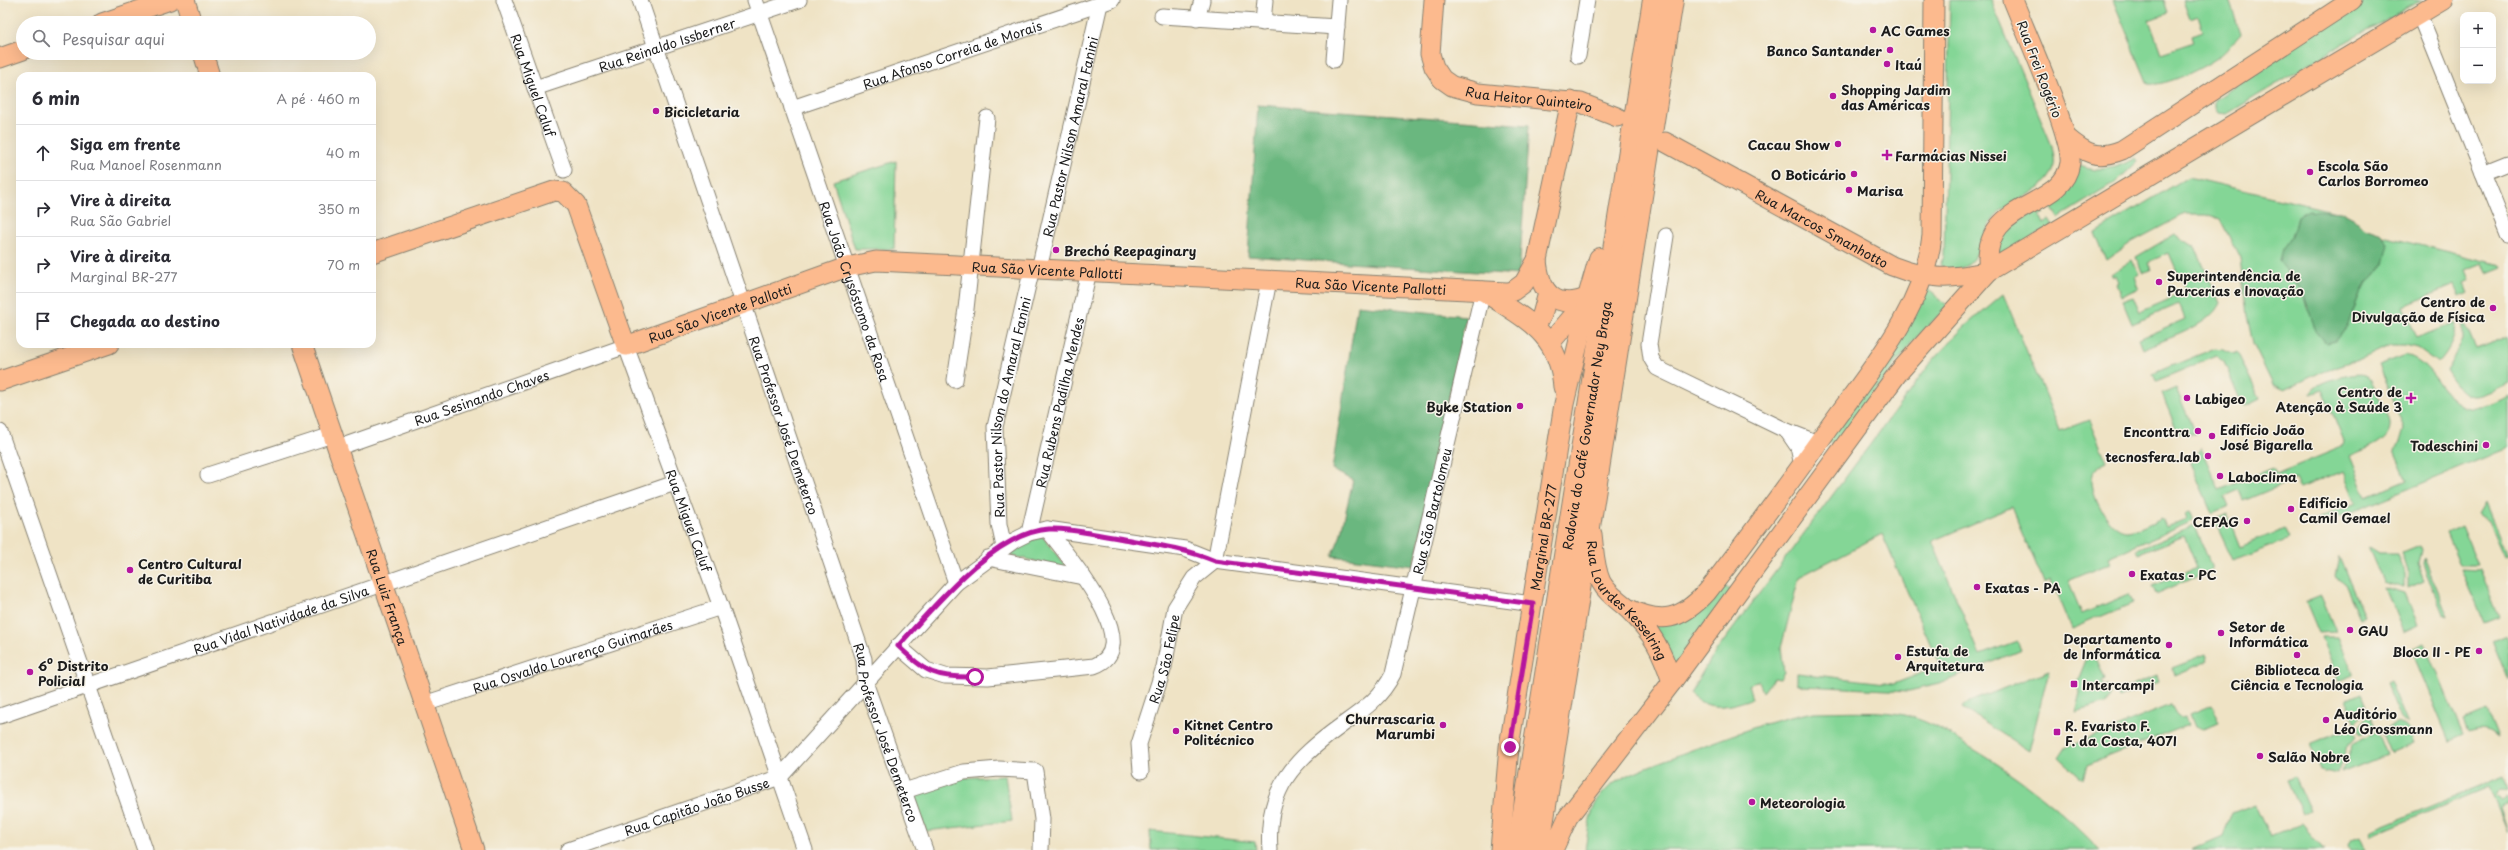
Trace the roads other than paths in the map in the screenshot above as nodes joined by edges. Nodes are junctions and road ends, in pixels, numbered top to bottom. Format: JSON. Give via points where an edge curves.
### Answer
{"nodes":[{"id":1,"x":170,"y":0,"type":"edge"},
{"id":2,"x":184,"y":0,"type":"edge"},
{"id":3,"x":504,"y":0,"type":"edge"},
{"id":4,"x":640,"y":0,"type":"edge"},
{"id":5,"x":799,"y":0,"type":"edge"},
{"id":6,"x":1202,"y":0,"type":"edge"},
{"id":7,"x":1265,"y":0,"type":"edge"},
{"id":8,"x":1339,"y":0,"type":"edge"},
{"id":9,"x":1434,"y":0,"type":"edge"},
{"id":10,"x":1587,"y":0,"type":"edge"},
{"id":11,"x":1654,"y":0,"type":"edge"},
{"id":12,"x":1672,"y":0,"type":"edge"},
{"id":13,"x":1934,"y":0,"type":"edge"},
{"id":14,"x":2013,"y":0,"type":"edge"},
{"id":15,"x":2352,"y":0,"type":"edge"},
{"id":16,"x":2444,"y":0,"type":"edge"},
{"id":17,"x":1106,"y":2,"type":"edge"},
{"id":18,"x":757,"y":7,"type":"edge"},
{"id":19,"x":2419,"y":14,"type":"junction"},
{"id":20,"x":123,"y":16,"type":"edge"},
{"id":21,"x":190,"y":16,"type":"edge"},
{"id":22,"x":1162,"y":16,"type":"dead end"},
{"id":23,"x":1197,"y":19,"type":"junction"},
{"id":24,"x":1263,"y":23,"type":"junction"},
{"id":25,"x":1337,"y":27,"type":"junction"},
{"id":26,"x":656,"y":47,"type":"junction"},
{"id":27,"x":16,"y":52,"type":"edge"},
{"id":28,"x":1578,"y":56,"type":"dead end"},
{"id":29,"x":0,"y":58,"type":"edge"},
{"id":30,"x":205,"y":60,"type":"edge"},
{"id":31,"x":1334,"y":60,"type":"dead end"},
{"id":32,"x":209,"y":72,"type":"edge"},
{"id":33,"x":535,"y":88,"type":"junction"},
{"id":34,"x":1571,"y":101,"type":"junction"},
{"id":35,"x":792,"y":108,"type":"junction"},
{"id":36,"x":1617,"y":117,"type":"dead end"},
{"id":37,"x":987,"y":118,"type":"dead end"},
{"id":38,"x":2066,"y":137,"type":"junction"},
{"id":39,"x":1665,"y":142,"type":"dead end"},
{"id":40,"x":2508,"y":163,"type":"edge"},
{"id":41,"x":1627,"y":166,"type":"junction"},
{"id":42,"x":564,"y":170,"type":"dead end"},
{"id":43,"x":2483,"y":173,"type":"junction"},
{"id":44,"x":2508,"y":234,"type":"edge"},
{"id":45,"x":1666,"y":236,"type":"dead end"},
{"id":46,"x":376,"y":252,"type":"edge"},
{"id":47,"x":1537,"y":260,"type":"junction"},
{"id":48,"x":971,"y":265,"type":"junction"},
{"id":49,"x":847,"y":267,"type":"junction"},
{"id":50,"x":1035,"y":269,"type":"junction"},
{"id":51,"x":1089,"y":271,"type":"junction"},
{"id":52,"x":1989,"y":271,"type":"junction"},
{"id":53,"x":1923,"y":277,"type":"junction"},
{"id":54,"x":1269,"y":280,"type":"junction"},
{"id":55,"x":1483,"y":291,"type":"junction"},
{"id":56,"x":1548,"y":293,"type":"junction"},
{"id":57,"x":1589,"y":297,"type":"junction"},
{"id":58,"x":744,"y":304,"type":"junction"},
{"id":59,"x":1535,"y":326,"type":"junction"},
{"id":60,"x":1550,"y":343,"type":"junction"},
{"id":61,"x":626,"y":346,"type":"junction"},
{"id":62,"x":98,"y":348,"type":"edge"},
{"id":63,"x":303,"y":348,"type":"edge"},
{"id":64,"x":955,"y":380,"type":"dead end"},
{"id":65,"x":0,"y":382,"type":"edge"},
{"id":66,"x":1564,"y":404,"type":"junction"},
{"id":67,"x":1787,"y":431,"type":"junction"},
{"id":68,"x":0,"y":432,"type":"edge"},
{"id":69,"x":335,"y":442,"type":"junction"},
{"id":70,"x":1818,"y":443,"type":"junction"},
{"id":71,"x":1802,"y":465,"type":"junction"},
{"id":72,"x":1824,"y":474,"type":"junction"},
{"id":73,"x":208,"y":475,"type":"dead end"},
{"id":74,"x":675,"y":483,"type":"junction"},
{"id":75,"x":1590,"y":516,"type":"junction"},
{"id":76,"x":1047,"y":529,"type":"junction"},
{"id":77,"x":1029,"y":533,"type":"junction"},
{"id":78,"x":1004,"y":547,"type":"junction"},
{"id":79,"x":988,"y":558,"type":"junction"},
{"id":80,"x":1215,"y":561,"type":"junction"},
{"id":81,"x":1083,"y":577,"type":"junction"},
{"id":82,"x":956,"y":583,"type":"junction"},
{"id":83,"x":383,"y":584,"type":"junction"},
{"id":84,"x":1414,"y":588,"type":"junction"},
{"id":85,"x":1533,"y":604,"type":"junction"},
{"id":86,"x":722,"y":607,"type":"junction"},
{"id":87,"x":1627,"y":608,"type":"junction"},
{"id":88,"x":898,"y":646,"type":"junction"},
{"id":89,"x":865,"y":682,"type":"junction"},
{"id":90,"x":1672,"y":682,"type":"junction"},
{"id":91,"x":88,"y":685,"type":"junction"},
{"id":92,"x":424,"y":704,"type":"junction"},
{"id":93,"x":0,"y":716,"type":"edge"},
{"id":94,"x":1141,"y":771,"type":"dead end"},
{"id":95,"x":780,"y":778,"type":"junction"},
{"id":96,"x":904,"y":791,"type":"junction"},
{"id":97,"x":145,"y":850,"type":"edge"},
{"id":98,"x":474,"y":850,"type":"edge"},
{"id":99,"x":568,"y":850,"type":"edge"},
{"id":100,"x":805,"y":850,"type":"edge"},
{"id":101,"x":925,"y":850,"type":"edge"},
{"id":102,"x":1041,"y":850,"type":"edge"},
{"id":103,"x":1270,"y":850,"type":"edge"},
{"id":104,"x":1500,"y":850,"type":"edge"},
{"id":105,"x":1518,"y":850,"type":"edge"},
{"id":106,"x":1538,"y":850,"type":"edge"},
{"id":107,"x":1553,"y":850,"type":"edge"}],
"edges":[{"from":1,"to":20,"type":"main road"},
{"from":2,"to":21,"type":"main road"},
{"from":3,"to":33,"type":"street","name":"Rua Miguel Caluf"},
{"from":4,"to":26,"type":"street","name":"Rua Professor José Demeterco"},
{"from":5,"to":18,"type":"street","name":"Rua Reinaldo Issberner"},
{"from":6,"to":23,"type":"street"},
{"from":7,"to":24,"type":"street"},
{"from":8,"to":25,"type":"street"},
{"from":9,"to":34,"type":"main road","name":"Rua Heitor Quinteiro","via":[[1430,54],[1434,67],[1442,79],[1465,91]]},
{"from":10,"to":28,"type":"street"},
{"from":11,"to":41,"type":"highway","name":"Rodovia do Café Governador Ney Braga"},
{"from":12,"to":75,"type":"highway","name":"Rodovia do Café Governador Ney Braga"},
{"from":13,"to":53,"type":"main road","via":[[1932,224],[1930,249]]},
{"from":14,"to":38,"type":"main road","name":"Rua Frei Rogério"},
{"from":15,"to":38,"type":"main road","via":[[2122,150],[2102,156],[2089,154]]},
{"from":16,"to":19,"type":"main road"},
{"from":17,"to":35,"type":"street","name":"Rua Afonso Correia de Morais"},
{"from":17,"to":50,"type":"street","name":"Rua Pastor Nilson Amaral Fanini"},
{"from":18,"to":26,"type":"street","name":"Rua Reinaldo Issberner"},
{"from":18,"to":35,"type":"street","name":"Rua João Crysóstomo da Rosa"},
{"from":19,"to":43,"type":"street"},
{"from":19,"to":52,"type":"main road"},
{"from":22,"to":23,"type":"street"},
{"from":23,"to":24,"type":"street"},
{"from":24,"to":25,"type":"street"},
{"from":25,"to":31,"type":"street"},
{"from":26,"to":33,"type":"street","name":"Rua Reinaldo Issberner"},
{"from":26,"to":58,"type":"street","name":"Rua Professor José Demeterco"},
{"from":27,"to":29,"type":"main road"},
{"from":30,"to":32,"type":"main road"},
{"from":33,"to":42,"type":"street","name":"Rua Miguel Caluf"},
{"from":34,"to":36,"type":"main road","name":"Rua Heitor Quinteiro"},
{"from":34,"to":47,"type":"main road"},
{"from":35,"to":49,"type":"street","name":"Rua João Crysóstomo da Rosa"},
{"from":37,"to":48,"type":"street"},
{"from":38,"to":52,"type":"main road","name":"Rua Frei Rogério","via":[[2070,161],[2063,180],[1998,226],[1988,251]]},
{"from":39,"to":53,"type":"main road","name":"Rua Marcos Smanhotto","via":[[1874,258]]},
{"from":40,"to":43,"type":"street"},
{"from":41,"to":57,"type":"highway"},
{"from":41,"to":105,"type":"highway","name":"Rodovia do Café Governador Ney Braga"},
{"from":43,"to":44,"type":"street"},
{"from":45,"to":67,"type":"street","via":[[1649,344],[1653,363],[1663,371]]},
{"from":46,"to":61,"type":"main road","name":"Rua Miguel Caluf","via":[[554,191],[567,194],[576,205]]},
{"from":47,"to":55,"type":"main road","name":"Rua São Vicente Pallotti","via":[[1519,288],[1507,292]]},
{"from":47,"to":56,"type":"main road","via":[[1540,280]]},
{"from":48,"to":49,"type":"main road","name":"Rua São Vicente Pallotti","via":[[876,261]]},
{"from":48,"to":50,"type":"main road","name":"Rua São Vicente Pallotti"},
{"from":48,"to":64,"type":"street"},
{"from":49,"to":58,"type":"main road","name":"Rua São Vicente Pallotti"},
{"from":49,"to":82,"type":"street","name":"Rua João Crysóstomo da Rosa"},
{"from":50,"to":51,"type":"main road","name":"Rua São Vicente Pallotti"},
{"from":50,"to":78,"type":"street","name":"Rua Pastor Nilson do Amaral Fanini","via":[[995,427],[999,524]]},
{"from":51,"to":54,"type":"main road","name":"Rua São Vicente Pallotti"},
{"from":51,"to":77,"type":"street","name":"Rua Rubens Padilha Mendes"},
{"from":52,"to":53,"type":"main road","name":"Rua Marcos Smanhotto","via":[[1949,278]]},
{"from":52,"to":72,"type":"main road","via":[[1902,368]]},
{"from":53,"to":70,"type":"main road","via":[[1883,351]]},
{"from":54,"to":55,"type":"main road","name":"Rua São Vicente Pallotti"},
{"from":54,"to":80,"type":"street"},
{"from":55,"to":59,"type":"main road"},
{"from":55,"to":84,"type":"street","name":"Rua São Bartolomeu"},
{"from":56,"to":57,"type":"main road","via":[[1560,302],[1568,303]]},
{"from":56,"to":59,"type":"main road","via":[[1542,315]]},
{"from":57,"to":60,"type":"main road"},
{"from":57,"to":66,"type":"main road","name":"Marginal BR-277"},
{"from":58,"to":61,"type":"main road","name":"Rua São Vicente Pallotti"},
{"from":58,"to":89,"type":"street","name":"Rua Professor José Demeterco","via":[[864,659]]},
{"from":59,"to":60,"type":"main road"},
{"from":60,"to":66,"type":"main road","via":[[1562,370]]},
{"from":61,"to":69,"type":"street","name":"Rua Sesinando Chaves"},
{"from":61,"to":74,"type":"street","name":"Rua Miguel Caluf"},
{"from":62,"to":65,"type":"main road"},
{"from":63,"to":69,"type":"main road","name":"Rua Luiz França"},
{"from":66,"to":85,"type":"main road","name":"Marginal BR-277"},
{"from":67,"to":70,"type":"street"},
{"from":67,"to":71,"type":"street","via":[[1798,447]]},
{"from":68,"to":91,"type":"street"},
{"from":69,"to":73,"type":"street","name":"Rua Sesinando Chaves"},
{"from":69,"to":83,"type":"main road","name":"Rua Luiz França"},
{"from":70,"to":71,"type":"main road"},
{"from":70,"to":72,"type":"main road","via":[[1827,460]]},
{"from":71,"to":87,"type":"main road","via":[[1707,592],[1689,610],[1678,616],[1652,618]]},
{"from":72,"to":90,"type":"main road"},
{"from":74,"to":83,"type":"street","name":"Rua Vidal Natividade da Silva"},
{"from":74,"to":86,"type":"street","name":"Rua Miguel Caluf"},
{"from":75,"to":87,"type":"main road","name":"Rua Lourdes Kesselring","via":[[1597,572],[1606,590]]},
{"from":75,"to":106,"type":"highway","name":"Rodovia do Café Governador Ney Braga"},
{"from":76,"to":77,"type":"street"},
{"from":76,"to":80,"type":"street","via":[[1185,549]]},
{"from":76,"to":81,"type":"street"},
{"from":77,"to":78,"type":"street"},
{"from":78,"to":79,"type":"street"},
{"from":79,"to":81,"type":"street"},
{"from":79,"to":82,"type":"street"},
{"from":80,"to":84,"type":"street"},
{"from":80,"to":94,"type":"street","name":"Rua São Felipe","via":[[1194,578],[1175,608],[1164,667],[1139,744]]},
{"from":81,"to":88,"type":"street","via":[[1101,602],[1110,628],[1109,654],[1098,665],[988,677],[945,676],[926,670]]},
{"from":82,"to":88,"type":"street"},
{"from":83,"to":91,"type":"street","name":"Rua Vidal Natividade da Silva"},
{"from":83,"to":92,"type":"main road","name":"Rua Luiz França"},
{"from":84,"to":85,"type":"street"},
{"from":84,"to":103,"type":"street","name":"Rua São Bartolomeu","via":[[1398,654],[1386,688],[1365,710],[1310,750],[1290,771],[1280,785],[1270,814]]},
{"from":85,"to":104,"type":"main road","name":"Marginal BR-277","via":[[1507,763]]},
{"from":86,"to":92,"type":"street","name":"Rua Osvaldo Lourenço Guimarães"},
{"from":86,"to":95,"type":"street","name":"Rua Miguel Caluf"},
{"from":87,"to":90,"type":"main road","name":"Rua Lourdes Kesselring","via":[[1652,635]]},
{"from":88,"to":89,"type":"street"},
{"from":89,"to":95,"type":"street"},
{"from":89,"to":96,"type":"street","name":"Rua Professor José Demeterco"},
{"from":90,"to":107,"type":"main road","via":[[1568,817]]},
{"from":91,"to":93,"type":"street","name":"Rua Vidal Natividade da Silva"},
{"from":91,"to":97,"type":"street"},
{"from":92,"to":98,"type":"main road","name":"Rua Luiz França"},
{"from":95,"to":99,"type":"street","name":"Rua Capitão João Busse"},
{"from":95,"to":100,"type":"street","name":"Rua Miguel Caluf"},
{"from":96,"to":101,"type":"street","name":"Rua Professor José Demeterco"},
{"from":96,"to":102,"type":"street","via":[[964,772],[999,769],[1036,771],[1042,819]]}]}
